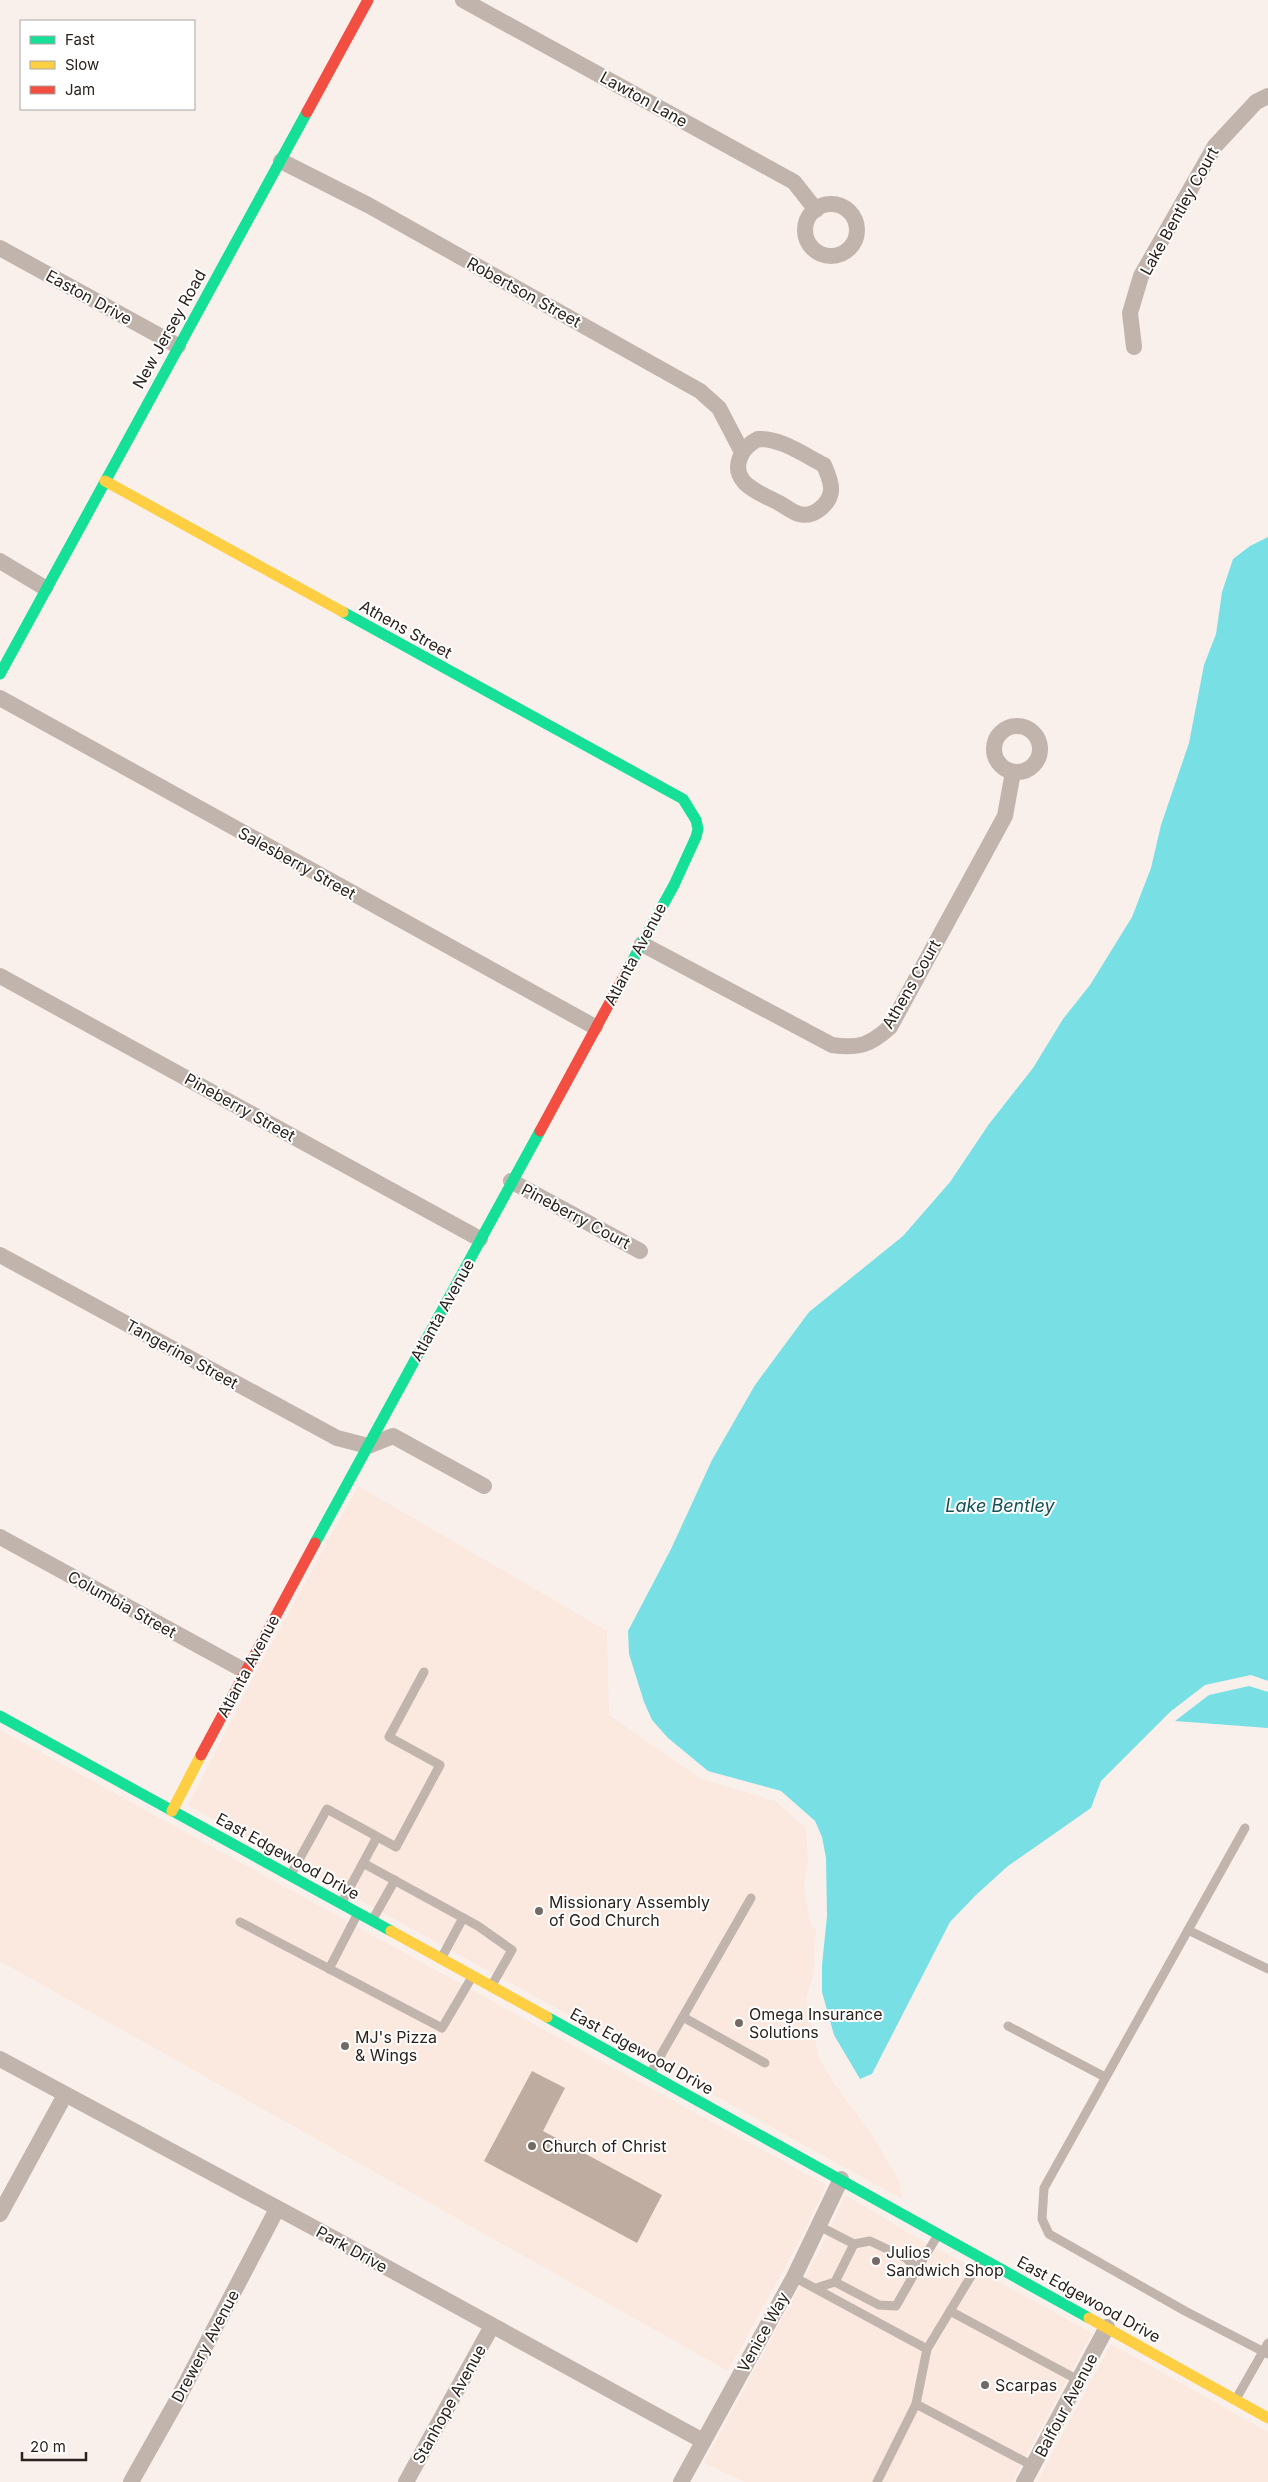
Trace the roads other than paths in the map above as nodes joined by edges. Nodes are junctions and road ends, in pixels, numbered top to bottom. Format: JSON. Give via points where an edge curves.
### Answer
{"nodes":[{"id":1,"x":368,"y":0,"type":"edge"},
{"id":2,"x":463,"y":0,"type":"edge"},
{"id":3,"x":1268,"y":96,"type":"edge"},
{"id":4,"x":281,"y":161,"type":"junction"},
{"id":5,"x":816,"y":210,"type":"dead end"},
{"id":6,"x":0,"y":248,"type":"edge"},
{"id":7,"x":178,"y":346,"type":"junction"},
{"id":8,"x":1134,"y":347,"type":"dead end"},
{"id":9,"x":742,"y":452,"type":"junction"},
{"id":10,"x":105,"y":482,"type":"junction"},
{"id":11,"x":0,"y":562,"type":"edge"},
{"id":12,"x":45,"y":588,"type":"junction"},
{"id":13,"x":0,"y":674,"type":"edge"},
{"id":14,"x":0,"y":698,"type":"edge"},
{"id":15,"x":1013,"y":772,"type":"dead end"},
{"id":16,"x":690,"y":807,"type":"joint"},
{"id":17,"x":642,"y":944,"type":"junction"},
{"id":18,"x":0,"y":976,"type":"edge"},
{"id":19,"x":595,"y":1028,"type":"junction"},
{"id":20,"x":511,"y":1181,"type":"junction"},
{"id":21,"x":480,"y":1239,"type":"junction"},
{"id":22,"x":640,"y":1251,"type":"dead end"},
{"id":23,"x":0,"y":1254,"type":"edge"},
{"id":24,"x":368,"y":1446,"type":"junction"},
{"id":25,"x":484,"y":1486,"type":"dead end"},
{"id":26,"x":0,"y":1537,"type":"edge"},
{"id":27,"x":245,"y":1671,"type":"junction"},
{"id":28,"x":424,"y":1672,"type":"dead end"},
{"id":29,"x":0,"y":1716,"type":"edge"},
{"id":30,"x":172,"y":1811,"type":"junction"},
{"id":31,"x":1245,"y":1828,"type":"dead end"},
{"id":32,"x":378,"y":1837,"type":"junction"},
{"id":33,"x":363,"y":1863,"type":"junction"},
{"id":34,"x":290,"y":1876,"type":"junction"},
{"id":35,"x":395,"y":1880,"type":"junction"},
{"id":36,"x":751,"y":1898,"type":"dead end"},
{"id":37,"x":341,"y":1904,"type":"junction"},
{"id":38,"x":359,"y":1913,"type":"junction"},
{"id":39,"x":464,"y":1918,"type":"junction"},
{"id":40,"x":372,"y":1920,"type":"junction"},
{"id":41,"x":240,"y":1922,"type":"dead end"},
{"id":42,"x":1188,"y":1930,"type":"junction"},
{"id":43,"x":441,"y":1959,"type":"junction"},
{"id":44,"x":329,"y":1969,"type":"junction"},
{"id":45,"x":1268,"y":1969,"type":"edge"},
{"id":46,"x":472,"y":1976,"type":"junction"},
{"id":47,"x":491,"y":1987,"type":"junction"},
{"id":48,"x":683,"y":2016,"type":"junction"},
{"id":49,"x":1008,"y":2026,"type":"dead end"},
{"id":50,"x":0,"y":2059,"type":"edge"},
{"id":51,"x":765,"y":2063,"type":"dead end"},
{"id":52,"x":650,"y":2074,"type":"junction"},
{"id":53,"x":1105,"y":2077,"type":"junction"},
{"id":54,"x":65,"y":2095,"type":"junction"},
{"id":55,"x":841,"y":2179,"type":"junction"},
{"id":56,"x":277,"y":2209,"type":"junction"},
{"id":57,"x":0,"y":2214,"type":"edge"},
{"id":58,"x":819,"y":2226,"type":"junction"},
{"id":59,"x":939,"y":2234,"type":"junction"},
{"id":60,"x":854,"y":2244,"type":"junction"},
{"id":61,"x":982,"y":2258,"type":"junction"},
{"id":62,"x":917,"y":2269,"type":"junction"},
{"id":63,"x":794,"y":2277,"type":"junction"},
{"id":64,"x":835,"y":2282,"type":"junction"},
{"id":65,"x":816,"y":2288,"type":"junction"},
{"id":66,"x":950,"y":2311,"type":"junction"},
{"id":67,"x":492,"y":2326,"type":"junction"},
{"id":68,"x":1107,"y":2327,"type":"junction"},
{"id":69,"x":927,"y":2349,"type":"junction"},
{"id":70,"x":1266,"y":2350,"type":"edge"},
{"id":71,"x":1080,"y":2381,"type":"junction"},
{"id":72,"x":1236,"y":2400,"type":"junction"},
{"id":73,"x":916,"y":2404,"type":"junction"},
{"id":74,"x":1268,"y":2418,"type":"edge"},
{"id":75,"x":703,"y":2442,"type":"junction"},
{"id":76,"x":1033,"y":2466,"type":"junction"},
{"id":77,"x":131,"y":2482,"type":"edge"},
{"id":78,"x":406,"y":2482,"type":"edge"},
{"id":79,"x":681,"y":2482,"type":"edge"},
{"id":80,"x":877,"y":2482,"type":"edge"},
{"id":81,"x":1024,"y":2482,"type":"edge"}],
"edges":[{"from":1,"to":4,"type":"street","name":"New Jersey Road"},
{"from":2,"to":5,"type":"street","name":"Lawton Lane","via":[[794,182]]},
{"from":3,"to":8,"type":"street","name":"Lake Bentley Court","via":[[1256,102],[1215,146],[1146,268],[1130,313]]},
{"from":4,"to":7,"type":"street","name":"New Jersey Road"},
{"from":4,"to":9,"type":"street","name":"Robertson Street","via":[[368,205],[700,391],[719,408]]},
{"from":6,"to":7,"type":"street","name":"Easton Drive"},
{"from":7,"to":10,"type":"street","name":"New Jersey Road"},
{"from":9,"to":9,"type":"street","via":[[739,472],[752,488],[800,514],[810,514],[827,501],[831,491],[824,465],[769,439],[758,439]]},
{"from":10,"to":12,"type":"street","name":"New Jersey Road"},
{"from":10,"to":16,"type":"street","name":"Athens Street","via":[[683,799]]},
{"from":11,"to":12,"type":"street"},
{"from":12,"to":13,"type":"street","name":"New Jersey Road"},
{"from":14,"to":19,"type":"street","name":"Salesberry Street"},
{"from":15,"to":17,"type":"street","name":"Athens Court","via":[[1005,816],[890,1026],[874,1041],[852,1048],[832,1045]]},
{"from":16,"to":17,"type":"street","name":"Atlanta Avenue","via":[[694,810],[698,830]]},
{"from":17,"to":19,"type":"street","name":"Atlanta Avenue"},
{"from":18,"to":21,"type":"street","name":"Pineberry Street"},
{"from":19,"to":20,"type":"street","name":"Atlanta Avenue"},
{"from":20,"to":21,"type":"street","name":"Atlanta Avenue"},
{"from":20,"to":22,"type":"street","name":"Pineberry Court"},
{"from":21,"to":24,"type":"street","name":"Atlanta Avenue"},
{"from":23,"to":24,"type":"street","name":"Tangerine Street","via":[[337,1438]]},
{"from":24,"to":25,"type":"street","via":[[394,1436]]},
{"from":24,"to":27,"type":"street","name":"Atlanta Avenue"},
{"from":26,"to":27,"type":"street","name":"Columbia Street"},
{"from":27,"to":30,"type":"street","name":"Atlanta Avenue"},
{"from":28,"to":32,"type":"lane","via":[[389,1737],[440,1765],[396,1847]]},
{"from":29,"to":30,"type":"street","name":"East Edgewood Drive"},
{"from":30,"to":34,"type":"street","name":"East Edgewood Drive"},
{"from":31,"to":42,"type":"lane"},
{"from":32,"to":33,"type":"lane"},
{"from":32,"to":34,"type":"lane","via":[[327,1810]]},
{"from":33,"to":35,"type":"lane"},
{"from":33,"to":37,"type":"lane"},
{"from":34,"to":37,"type":"street","name":"East Edgewood Drive"},
{"from":35,"to":39,"type":"lane"},
{"from":35,"to":40,"type":"lane"},
{"from":36,"to":48,"type":"lane"},
{"from":37,"to":38,"type":"street","name":"East Edgewood Drive"},
{"from":38,"to":40,"type":"street","name":"East Edgewood Drive"},
{"from":38,"to":44,"type":"lane"},
{"from":39,"to":43,"type":"lane"},
{"from":39,"to":47,"type":"lane","via":[[512,1950]]},
{"from":40,"to":43,"type":"street","name":"East Edgewood Drive"},
{"from":41,"to":44,"type":"lane"},
{"from":42,"to":45,"type":"lane"},
{"from":42,"to":53,"type":"lane"},
{"from":43,"to":46,"type":"street","name":"East Edgewood Drive"},
{"from":44,"to":46,"type":"lane","via":[[442,2028]]},
{"from":46,"to":47,"type":"street","name":"East Edgewood Drive"},
{"from":47,"to":52,"type":"street","name":"East Edgewood Drive"},
{"from":48,"to":51,"type":"lane"},
{"from":48,"to":52,"type":"lane"},
{"from":49,"to":53,"type":"lane"},
{"from":50,"to":54,"type":"street","name":"Park Drive"},
{"from":52,"to":55,"type":"street","name":"East Edgewood Drive"},
{"from":53,"to":70,"type":"lane","via":[[1044,2188],[1042,2218],[1049,2234],[1185,2312]]},
{"from":54,"to":56,"type":"street","name":"Park Drive"},
{"from":54,"to":57,"type":"street"},
{"from":55,"to":58,"type":"street","name":"Venice Way"},
{"from":55,"to":59,"type":"street","name":"East Edgewood Drive"},
{"from":56,"to":67,"type":"street","name":"Park Drive"},
{"from":56,"to":77,"type":"street","name":"Drewery Avenue"},
{"from":58,"to":60,"type":"lane"},
{"from":58,"to":63,"type":"street","name":"Venice Way"},
{"from":59,"to":61,"type":"street","name":"East Edgewood Drive"},
{"from":59,"to":62,"type":"lane"},
{"from":60,"to":62,"type":"lane","via":[[870,2241],[906,2258]]},
{"from":60,"to":64,"type":"lane"},
{"from":61,"to":66,"type":"lane"},
{"from":61,"to":68,"type":"street","name":"East Edgewood Drive"},
{"from":62,"to":64,"type":"lane","via":[[896,2306],[879,2305]]},
{"from":63,"to":65,"type":"lane"},
{"from":63,"to":75,"type":"street","name":"Venice Way"},
{"from":64,"to":65,"type":"lane"},
{"from":65,"to":69,"type":"lane"},
{"from":66,"to":69,"type":"lane"},
{"from":66,"to":71,"type":"lane"},
{"from":67,"to":75,"type":"street","name":"Park Drive"},
{"from":67,"to":78,"type":"street","name":"Stanhope Avenue"},
{"from":68,"to":71,"type":"street","name":"Balfour Avenue"},
{"from":68,"to":72,"type":"street","name":"East Edgewood Drive"},
{"from":69,"to":73,"type":"lane"},
{"from":70,"to":72,"type":"lane"},
{"from":71,"to":76,"type":"street","name":"Balfour Avenue"},
{"from":72,"to":74,"type":"street","name":"East Edgewood Drive"},
{"from":73,"to":76,"type":"lane"},
{"from":73,"to":80,"type":"lane"},
{"from":75,"to":79,"type":"street","name":"Venice Way"},
{"from":76,"to":81,"type":"street","name":"Balfour Avenue"}]}
